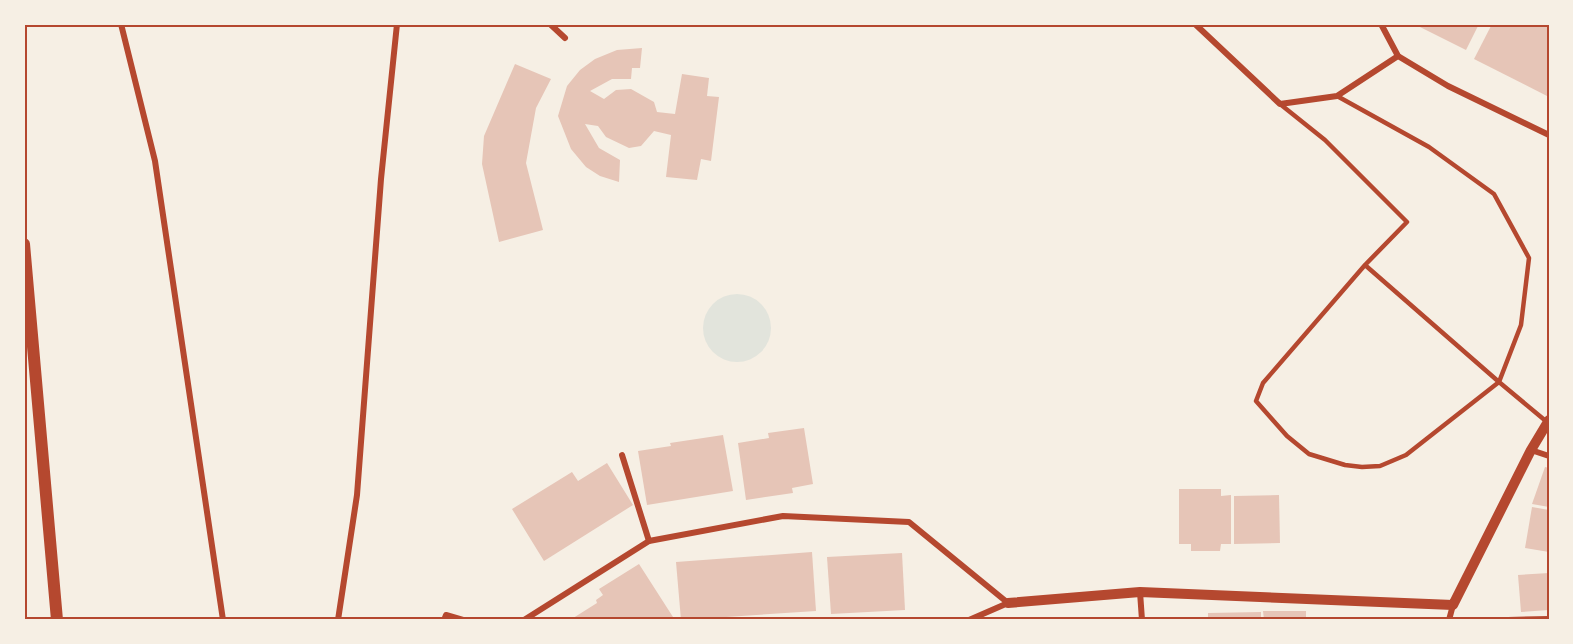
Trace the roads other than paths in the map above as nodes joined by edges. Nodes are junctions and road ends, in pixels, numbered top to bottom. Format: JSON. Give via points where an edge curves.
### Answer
{"nodes":[{"id":1,"x":121,"y":24,"type":"edge"},
{"id":2,"x":397,"y":24,"type":"edge"},
{"id":3,"x":550,"y":24,"type":"edge"},
{"id":4,"x":1196,"y":24,"type":"edge"},
{"id":5,"x":1381,"y":24,"type":"edge"},
{"id":6,"x":565,"y":38,"type":"dead end"},
{"id":7,"x":1398,"y":56,"type":"junction"},
{"id":8,"x":1337,"y":96,"type":"junction"},
{"id":9,"x":1280,"y":104,"type":"junction"},
{"id":10,"x":1549,"y":135,"type":"edge"},
{"id":11,"x":24,"y":244,"type":"edge"},
{"id":12,"x":1365,"y":265,"type":"junction"},
{"id":13,"x":1499,"y":382,"type":"junction"},
{"id":14,"x":1548,"y":421,"type":"edge"},
{"id":15,"x":1531,"y":450,"type":"junction"},
{"id":16,"x":622,"y":455,"type":"dead end"},
{"id":17,"x":1549,"y":456,"type":"edge"},
{"id":18,"x":649,"y":541,"type":"junction"},
{"id":19,"x":1140,"y":592,"type":"junction"},
{"id":20,"x":1008,"y":603,"type":"junction"},
{"id":21,"x":1453,"y":605,"type":"junction"},
{"id":22,"x":1549,"y":619,"type":"edge"},
{"id":23,"x":57,"y":620,"type":"edge"},
{"id":24,"x":223,"y":620,"type":"edge"},
{"id":25,"x":338,"y":620,"type":"edge"},
{"id":26,"x":444,"y":620,"type":"edge"},
{"id":27,"x":463,"y":620,"type":"edge"},
{"id":28,"x":524,"y":620,"type":"edge"},
{"id":29,"x":969,"y":620,"type":"edge"},
{"id":30,"x":1142,"y":620,"type":"edge"},
{"id":31,"x":1449,"y":620,"type":"edge"},
{"id":32,"x":1508,"y":620,"type":"edge"}],
"edges":[{"from":1,"to":24,"type":"street","via":[[155,161]]},
{"from":2,"to":25,"type":"street","via":[[357,495]]},
{"from":3,"to":6,"type":"street"},
{"from":4,"to":9,"type":"street"},
{"from":5,"to":7,"type":"street"},
{"from":7,"to":8,"type":"street"},
{"from":7,"to":10,"type":"street","via":[[1448,86]]},
{"from":8,"to":9,"type":"street"},
{"from":8,"to":13,"type":"lane","via":[[1429,147],[1494,194],[1529,258],[1521,325]]},
{"from":9,"to":12,"type":"lane","via":[[1325,140],[1407,222]]},
{"from":11,"to":23,"type":"main road"},
{"from":12,"to":13,"type":"lane"},
{"from":12,"to":13,"type":"lane","via":[[1263,383],[1256,401],[1297,446],[1317,458],[1345,465],[1386,464],[1406,455]]},
{"from":13,"to":14,"type":"lane"},
{"from":14,"to":15,"type":"street"},
{"from":15,"to":17,"type":"street"},
{"from":15,"to":21,"type":"street"},
{"from":16,"to":18,"type":"street"},
{"from":18,"to":20,"type":"street","via":[[783,516],[909,522]]},
{"from":18,"to":28,"type":"street"},
{"from":19,"to":20,"type":"street"},
{"from":19,"to":21,"type":"street"},
{"from":19,"to":30,"type":"street"},
{"from":20,"to":29,"type":"street"},
{"from":21,"to":31,"type":"street"},
{"from":22,"to":32,"type":"street"},
{"from":26,"to":27,"type":"street","via":[[446,615]]}]}
